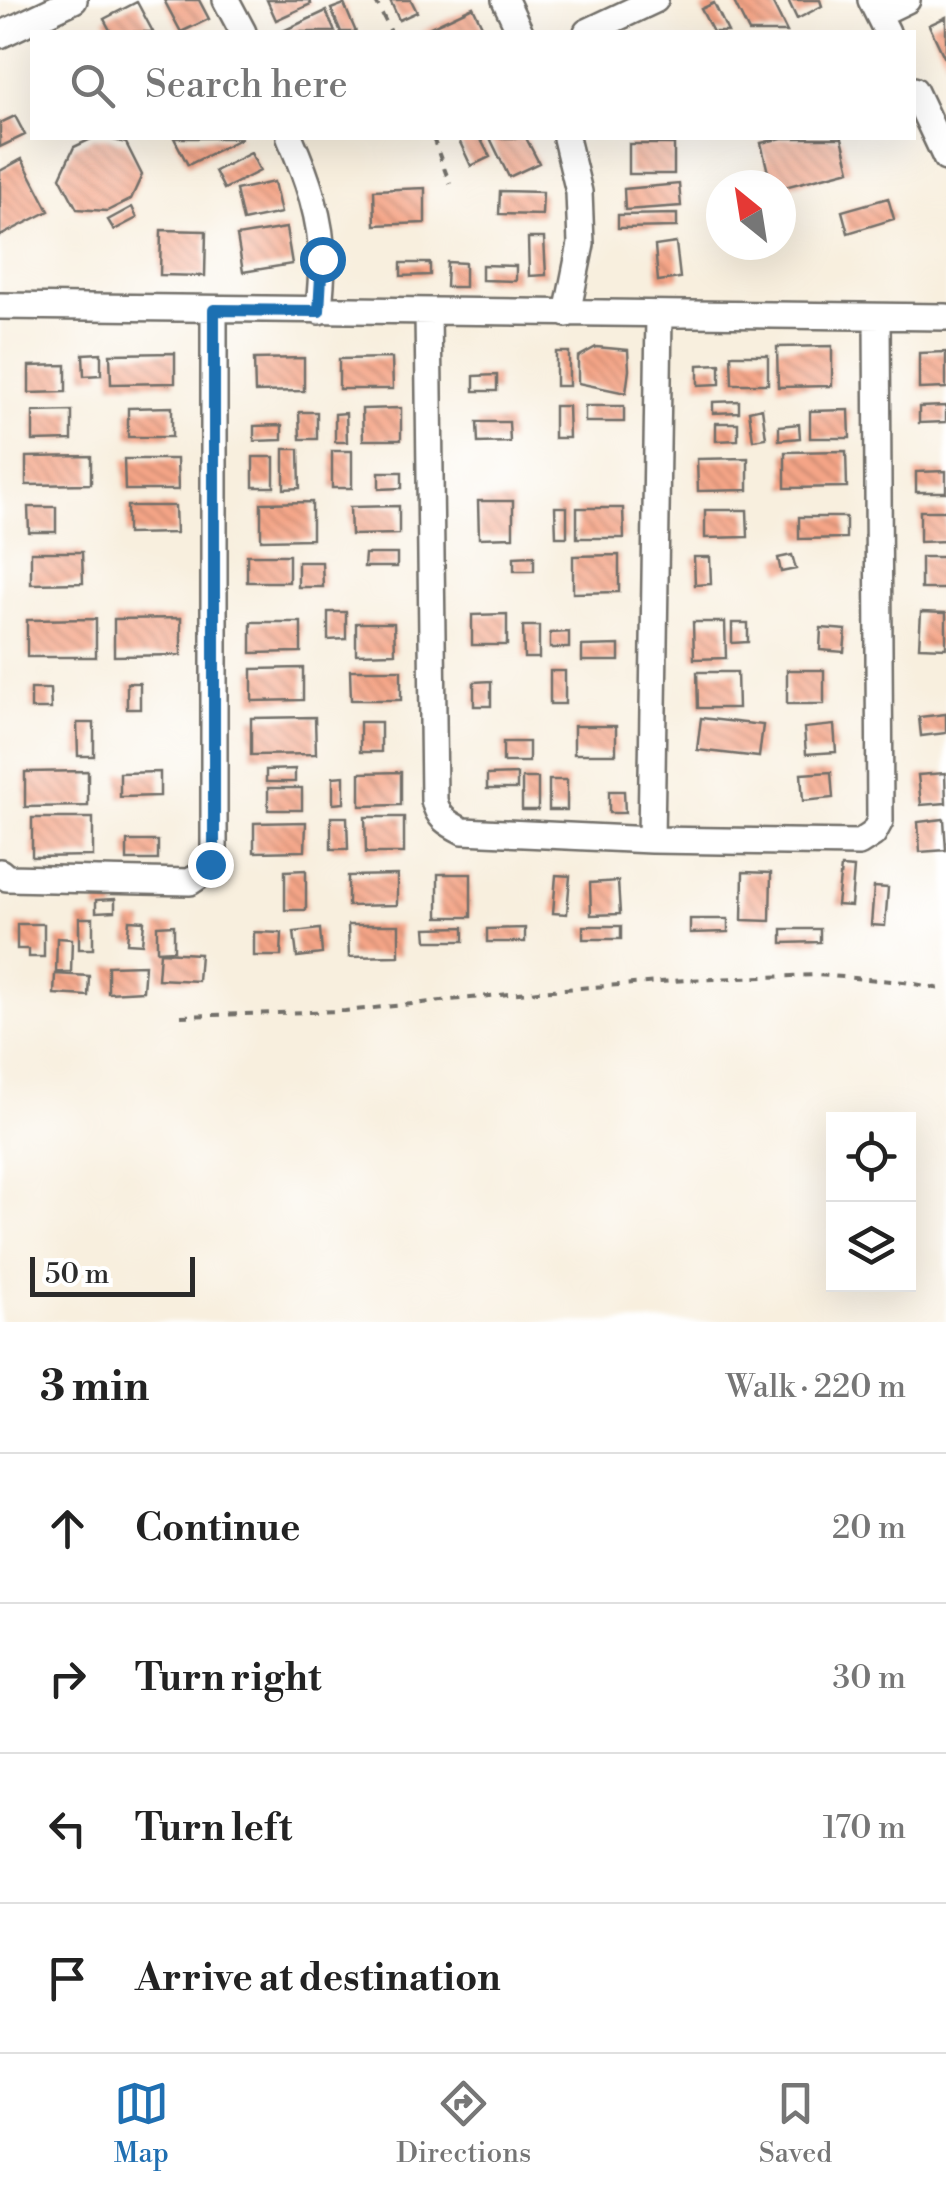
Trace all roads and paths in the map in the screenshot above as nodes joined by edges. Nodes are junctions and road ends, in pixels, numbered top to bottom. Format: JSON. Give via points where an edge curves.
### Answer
{"nodes":[{"id":1,"x":74,"y":0,"type":"edge"},
{"id":2,"x":226,"y":0,"type":"edge"},
{"id":3,"x":375,"y":0,"type":"edge"},
{"id":4,"x":504,"y":0,"type":"edge"},
{"id":5,"x":654,"y":0,"type":"edge"},
{"id":6,"x":907,"y":0,"type":"edge"},
{"id":7,"x":878,"y":15,"type":"edge"},
{"id":8,"x":241,"y":30,"type":"edge"},
{"id":9,"x":389,"y":30,"type":"edge"},
{"id":10,"x":519,"y":30,"type":"edge"},
{"id":11,"x":592,"y":30,"type":"edge"},
{"id":12,"x":0,"y":35,"type":"edge"},
{"id":13,"x":916,"y":94,"type":"edge"},
{"id":14,"x":291,"y":140,"type":"edge"},
{"id":15,"x":434,"y":140,"type":"edge"},
{"id":16,"x":566,"y":140,"type":"edge"},
{"id":17,"x":946,"y":158,"type":"edge"},
{"id":18,"x":450,"y":184,"type":"dead end"},
{"id":19,"x":0,"y":306,"type":"edge"},
{"id":20,"x":214,"y":310,"type":"junction"},
{"id":21,"x":319,"y":311,"type":"junction"},
{"id":22,"x":428,"y":312,"type":"junction"},
{"id":23,"x":567,"y":314,"type":"junction"},
{"id":24,"x":659,"y":316,"type":"junction"},
{"id":25,"x":946,"y":317,"type":"edge"},
{"id":26,"x":877,"y":318,"type":"junction"},
{"id":27,"x":651,"y":840,"type":"junction"},
{"id":28,"x":0,"y":872,"type":"edge"},
{"id":29,"x":946,"y":990,"type":"edge"},
{"id":30,"x":181,"y":1016,"type":"dead end"}],
"edges":[{"from":1,"to":12,"type":"street"},
{"from":2,"to":8,"type":"street"},
{"from":3,"to":9,"type":"path"},
{"from":4,"to":10,"type":"street"},
{"from":5,"to":11,"type":"street"},
{"from":6,"to":7,"type":"street"},
{"from":13,"to":17,"type":"street"},
{"from":14,"to":21,"type":"street","via":[[318,226]]},
{"from":15,"to":18,"type":"path"},
{"from":16,"to":23,"type":"street","via":[[579,192],[581,244]]},
{"from":19,"to":20,"type":"street"},
{"from":20,"to":21,"type":"street"},
{"from":20,"to":28,"type":"street","via":[[214,854],[190,882],[6,878]]},
{"from":21,"to":22,"type":"street"},
{"from":22,"to":23,"type":"street"},
{"from":22,"to":27,"type":"street","via":[[437,812],[463,830]]},
{"from":23,"to":24,"type":"street"},
{"from":24,"to":26,"type":"street"},
{"from":24,"to":27,"type":"street"},
{"from":25,"to":26,"type":"street"},
{"from":26,"to":27,"type":"street","via":[[880,821],[860,842]]},
{"from":29,"to":30,"type":"path","via":[[817,975],[538,991],[345,1011]]}]}
